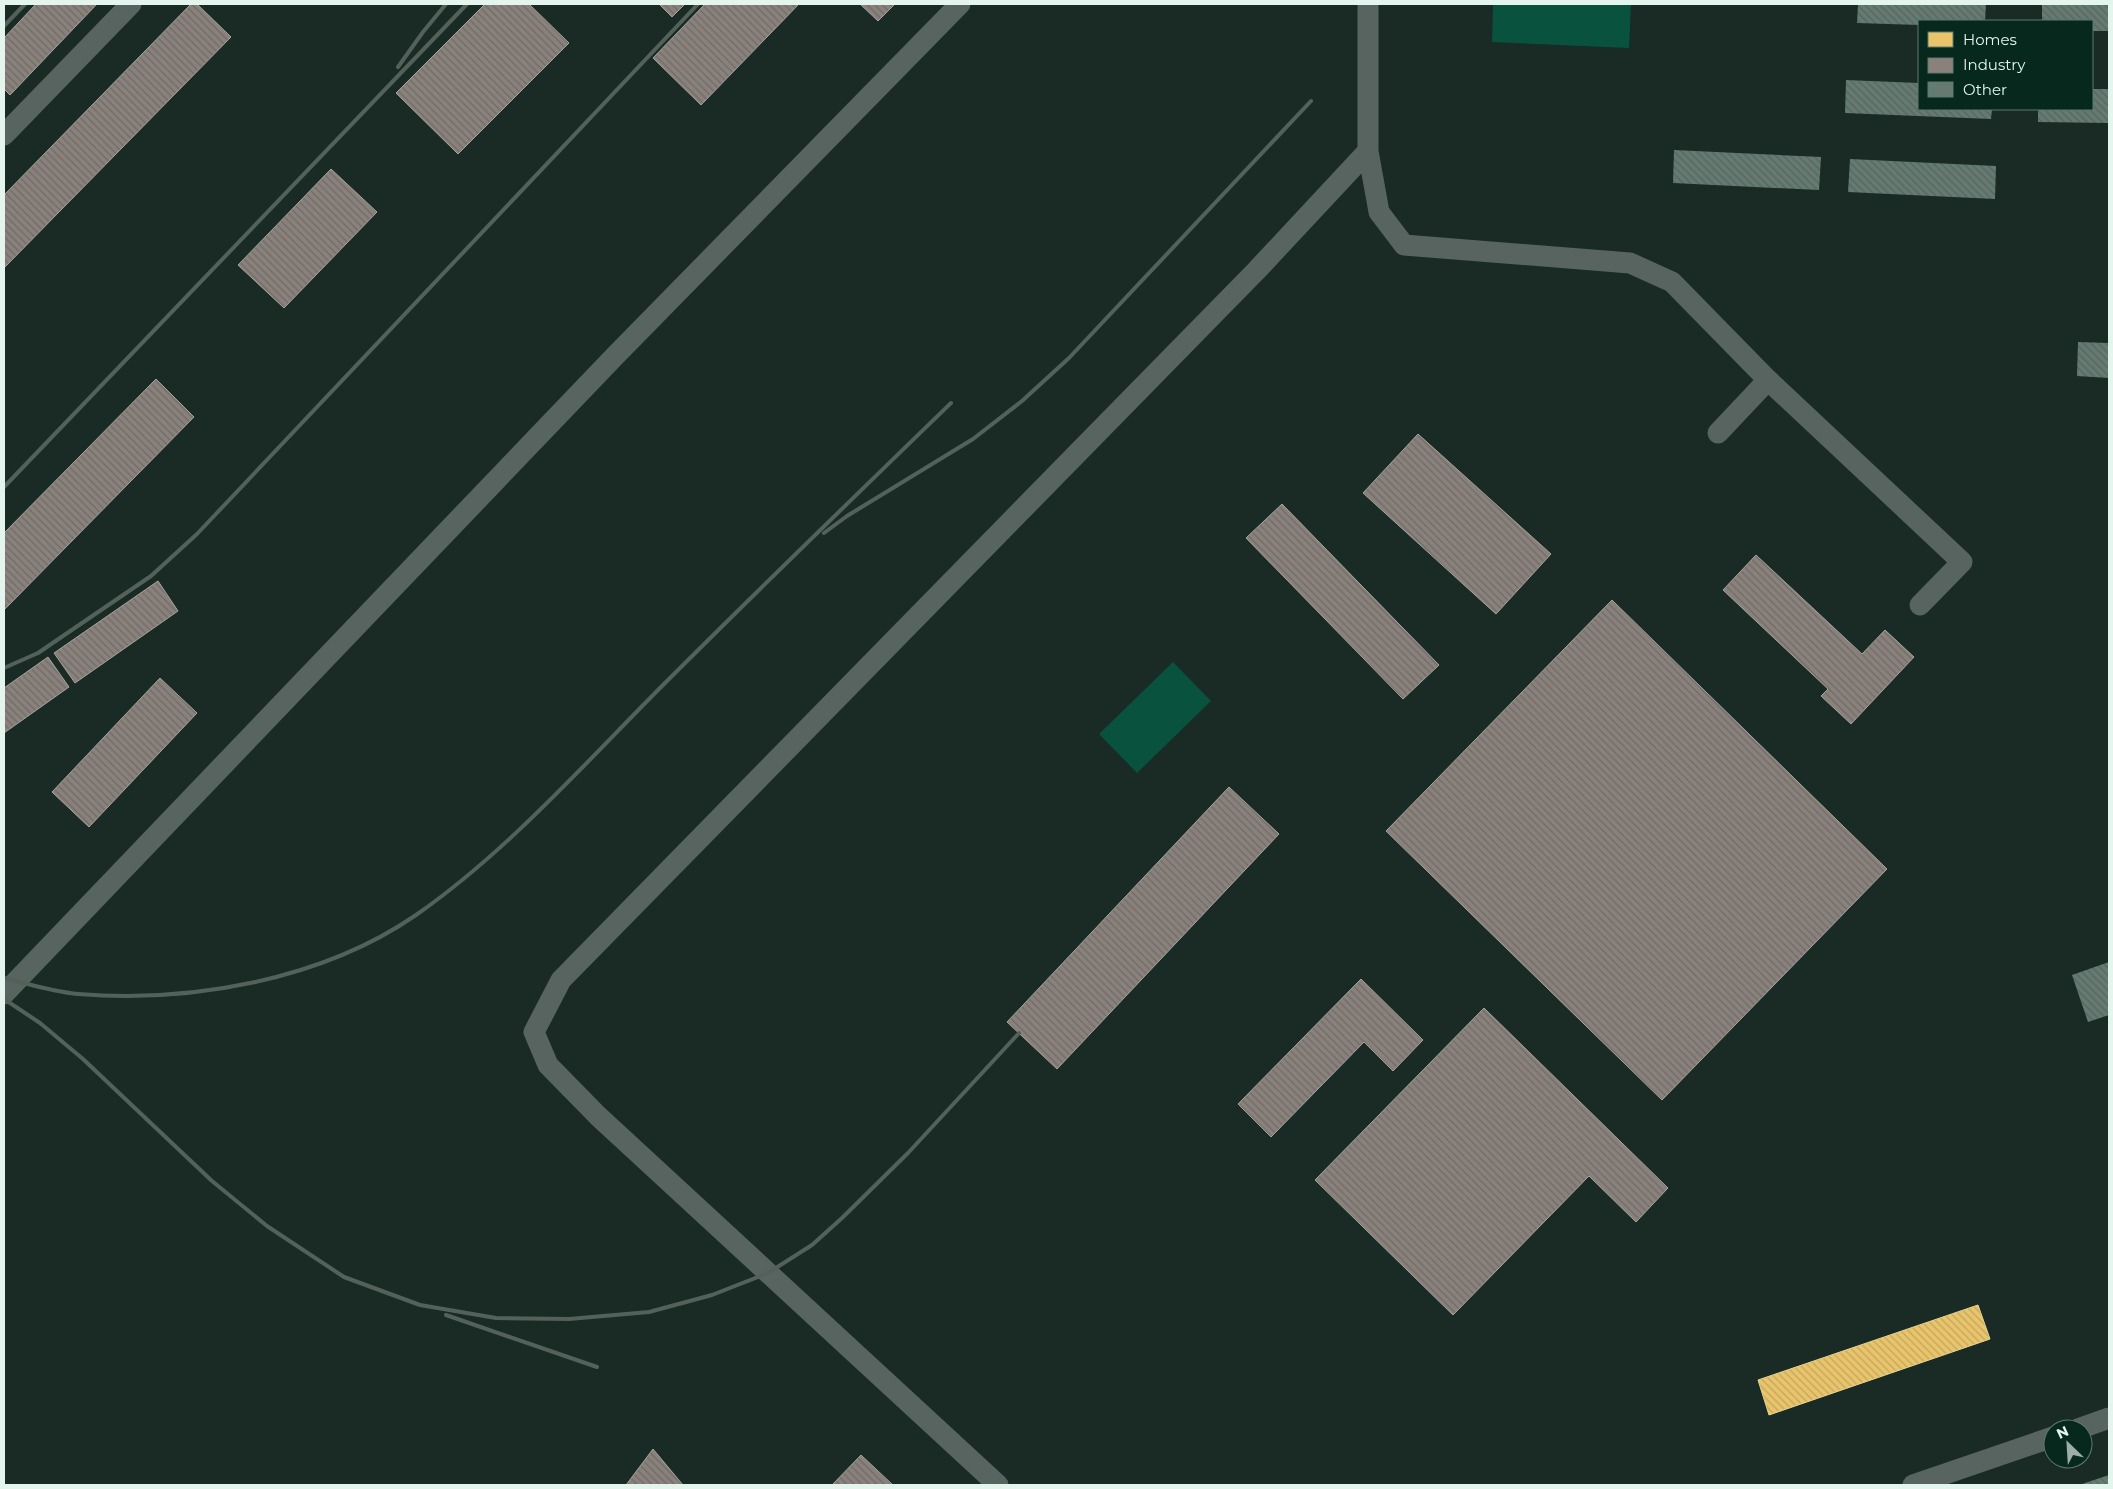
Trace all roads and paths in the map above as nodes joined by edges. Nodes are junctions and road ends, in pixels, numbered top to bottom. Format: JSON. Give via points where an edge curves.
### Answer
{"nodes":[{"id":1,"x":131,"y":4,"type":"edge"},
{"id":2,"x":960,"y":4,"type":"edge"},
{"id":3,"x":1368,"y":4,"type":"edge"},
{"id":4,"x":4,"y":135,"type":"edge"},
{"id":5,"x":1368,"y":151,"type":"junction"},
{"id":6,"x":1768,"y":380,"type":"junction"},
{"id":7,"x":1718,"y":433,"type":"dead end"},
{"id":8,"x":1920,"y":606,"type":"dead end"},
{"id":9,"x":4,"y":994,"type":"edge"},
{"id":10,"x":2109,"y":1418,"type":"edge"},
{"id":11,"x":2093,"y":1424,"type":"edge"},
{"id":12,"x":2043,"y":1440,"type":"edge"},
{"id":13,"x":998,"y":1485,"type":"edge"},
{"id":14,"x":1913,"y":1485,"type":"edge"}],
"edges":[{"from":1,"to":4,"type":"street"},
{"from":2,"to":9,"type":"street","via":[[614,357]]},
{"from":3,"to":5,"type":"street"},
{"from":5,"to":6,"type":"street","via":[[1379,212],[1404,245],[1630,263],[1672,282]]},
{"from":5,"to":13,"type":"street","via":[[1257,270],[561,980],[534,1032],[548,1065],[598,1116]]},
{"from":6,"to":7,"type":"street"},
{"from":6,"to":8,"type":"street","via":[[1962,562]]},
{"from":10,"to":11,"type":"street"},
{"from":12,"to":14,"type":"street"}]}
